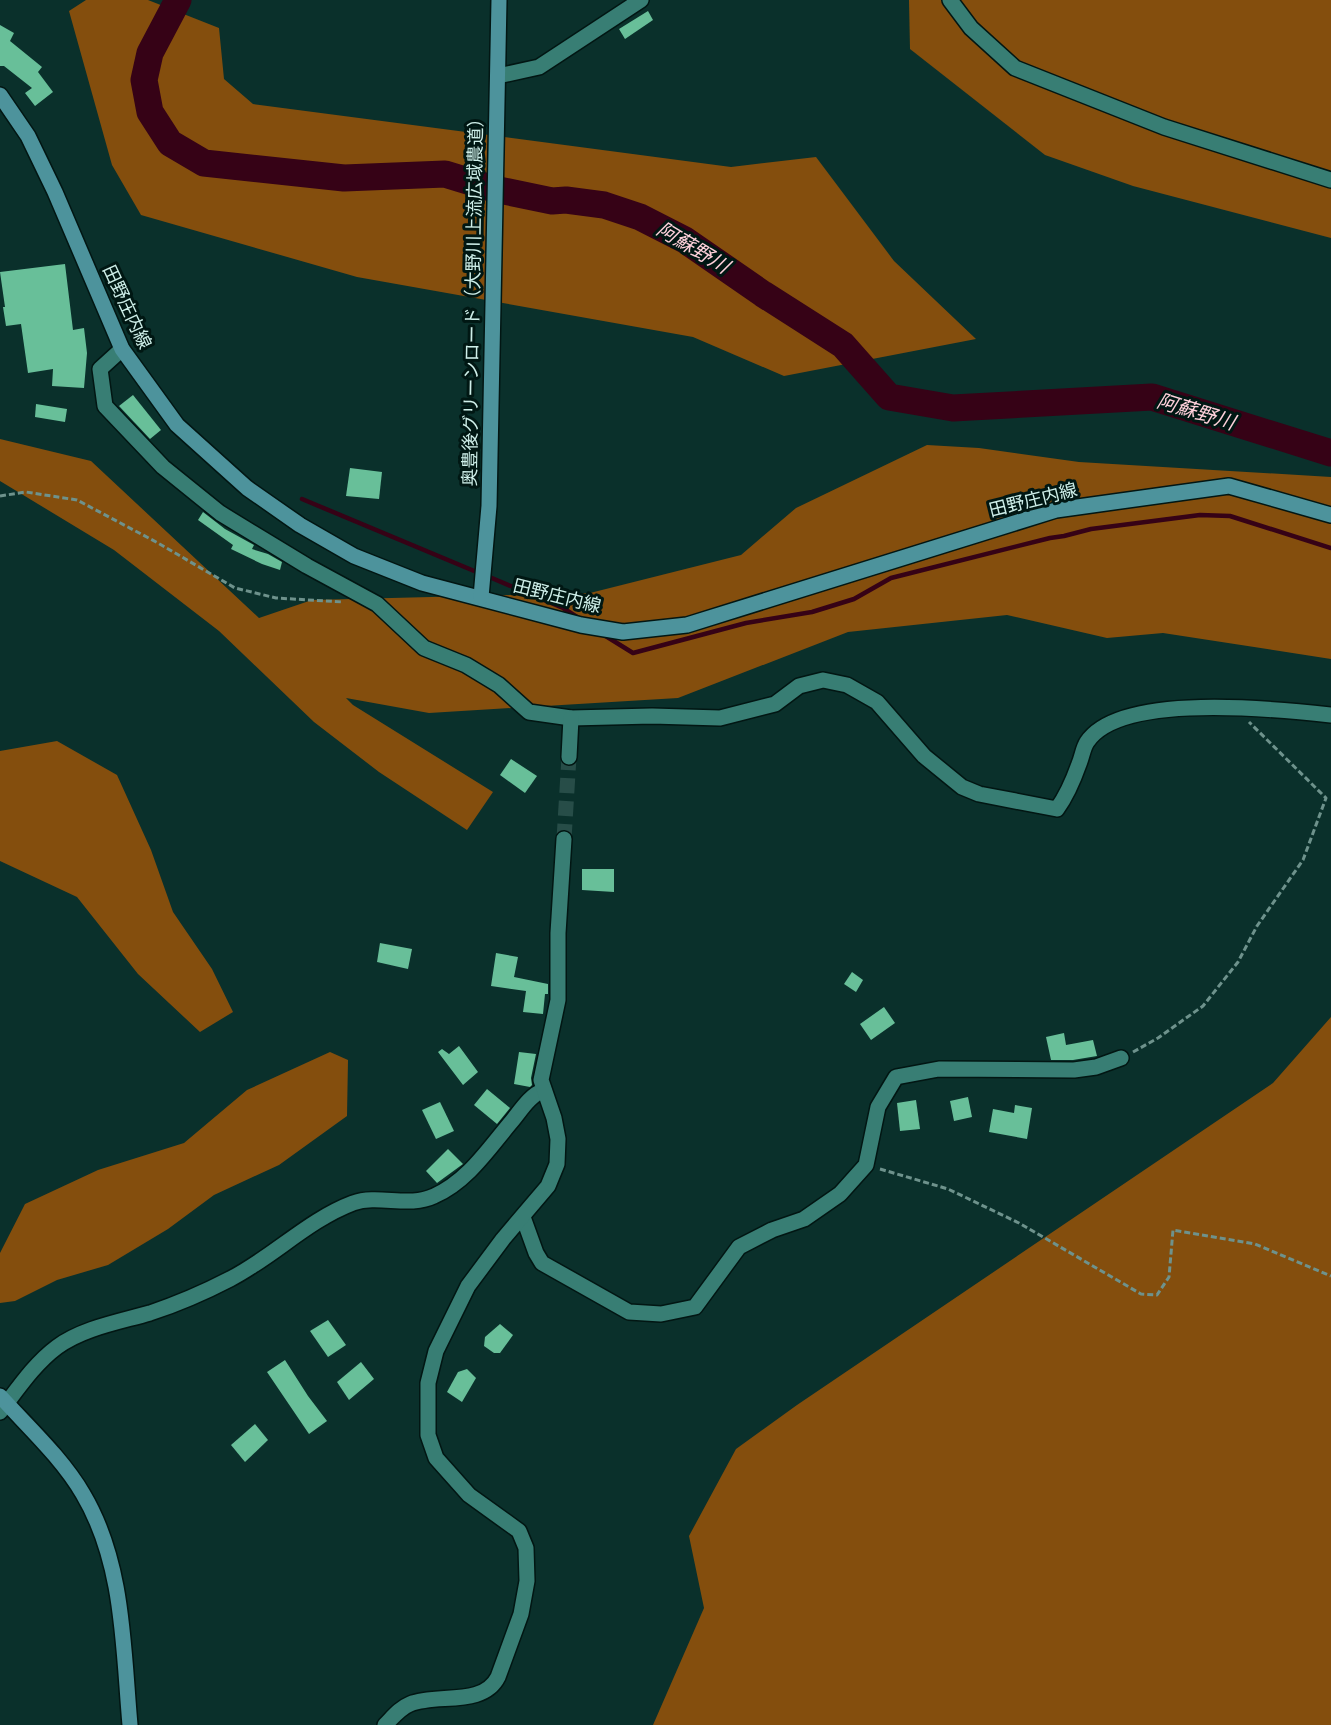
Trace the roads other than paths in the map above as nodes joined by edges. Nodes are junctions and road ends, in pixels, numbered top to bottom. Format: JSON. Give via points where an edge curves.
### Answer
{"nodes":[{"id":1,"x":499,"y":0,"type":"edge"},
{"id":2,"x":641,"y":0,"type":"edge"},
{"id":3,"x":950,"y":0,"type":"edge"},
{"id":4,"x":498,"y":76,"type":"junction"},
{"id":5,"x":0,"y":95,"type":"edge"},
{"id":6,"x":1331,"y":180,"type":"edge"},
{"id":7,"x":122,"y":348,"type":"junction"},
{"id":8,"x":1331,"y":515,"type":"edge"},
{"id":9,"x":481,"y":597,"type":"junction"},
{"id":10,"x":1331,"y":715,"type":"edge"},
{"id":11,"x":572,"y":718,"type":"junction"},
{"id":12,"x":569,"y":757,"type":"tunnel mouth"},
{"id":13,"x":564,"y":839,"type":"tunnel mouth"},
{"id":14,"x":1121,"y":1058,"type":"road end"},
{"id":15,"x":544,"y":1090,"type":"junction"},
{"id":16,"x":523,"y":1217,"type":"junction"},
{"id":17,"x":2,"y":1404,"type":"edge"},
{"id":18,"x":130,"y":1725,"type":"edge"},
{"id":19,"x":385,"y":1725,"type":"edge"}],
"edges":[{"from":1,"to":4,"type":"main road","name":"奥豊後グリーンロード（大野川上流広域農道）"},
{"from":2,"to":4,"type":"street","via":[[539,67]]},
{"from":3,"to":6,"type":"street","via":[[971,28],[1015,68],[1164,127]]},
{"from":4,"to":9,"type":"main road","name":"奥豊後グリーンロード（大野川上流広域農道）","via":[[489,506]]},
{"from":5,"to":7,"type":"main road","name":"田野庄内線","via":[[28,136]]},
{"from":7,"to":9,"type":"main road","name":"田野庄内線","via":[[177,425],[247,488],[300,525],[354,556],[422,583]]},
{"from":7,"to":11,"type":"street","via":[[100,369],[105,406],[163,467],[220,513],[377,604],[424,648],[465,664],[499,685],[529,712]]},
{"from":8,"to":9,"type":"main road","name":"田野庄内線","via":[[1229,486],[1056,510],[687,625],[623,632]]},
{"from":10,"to":11,"type":"street","via":[[1271,709],[1139,713],[1107,725],[1087,742],[1069,792],[1057,809],[962,788],[924,756],[877,702],[847,685],[823,680],[799,686],[774,704],[720,717]]},
{"from":11,"to":12,"type":"street"},
{"from":13,"to":15,"type":"street","via":[[558,1000],[542,1072]]},
{"from":14,"to":16,"type":"street","via":[[1074,1070],[939,1069],[896,1077],[878,1107],[866,1165],[840,1194],[804,1219],[739,1247],[695,1307],[661,1314],[629,1312],[542,1263]]},
{"from":15,"to":16,"type":"street","via":[[558,1139],[557,1164],[548,1186]]},
{"from":15,"to":17,"type":"street","via":[[535,1094],[458,1182],[435,1196],[421,1201],[356,1202],[323,1218],[229,1280],[153,1312],[70,1339],[42,1361]]},
{"from":16,"to":19,"type":"street","via":[[475,1276],[446,1327],[428,1383],[427,1422],[431,1446],[444,1468],[469,1495],[522,1535],[527,1581],[521,1614],[498,1677],[488,1691],[412,1703]]},
{"from":17,"to":18,"type":"main road","via":[[69,1473],[97,1521],[117,1595]]}]}
